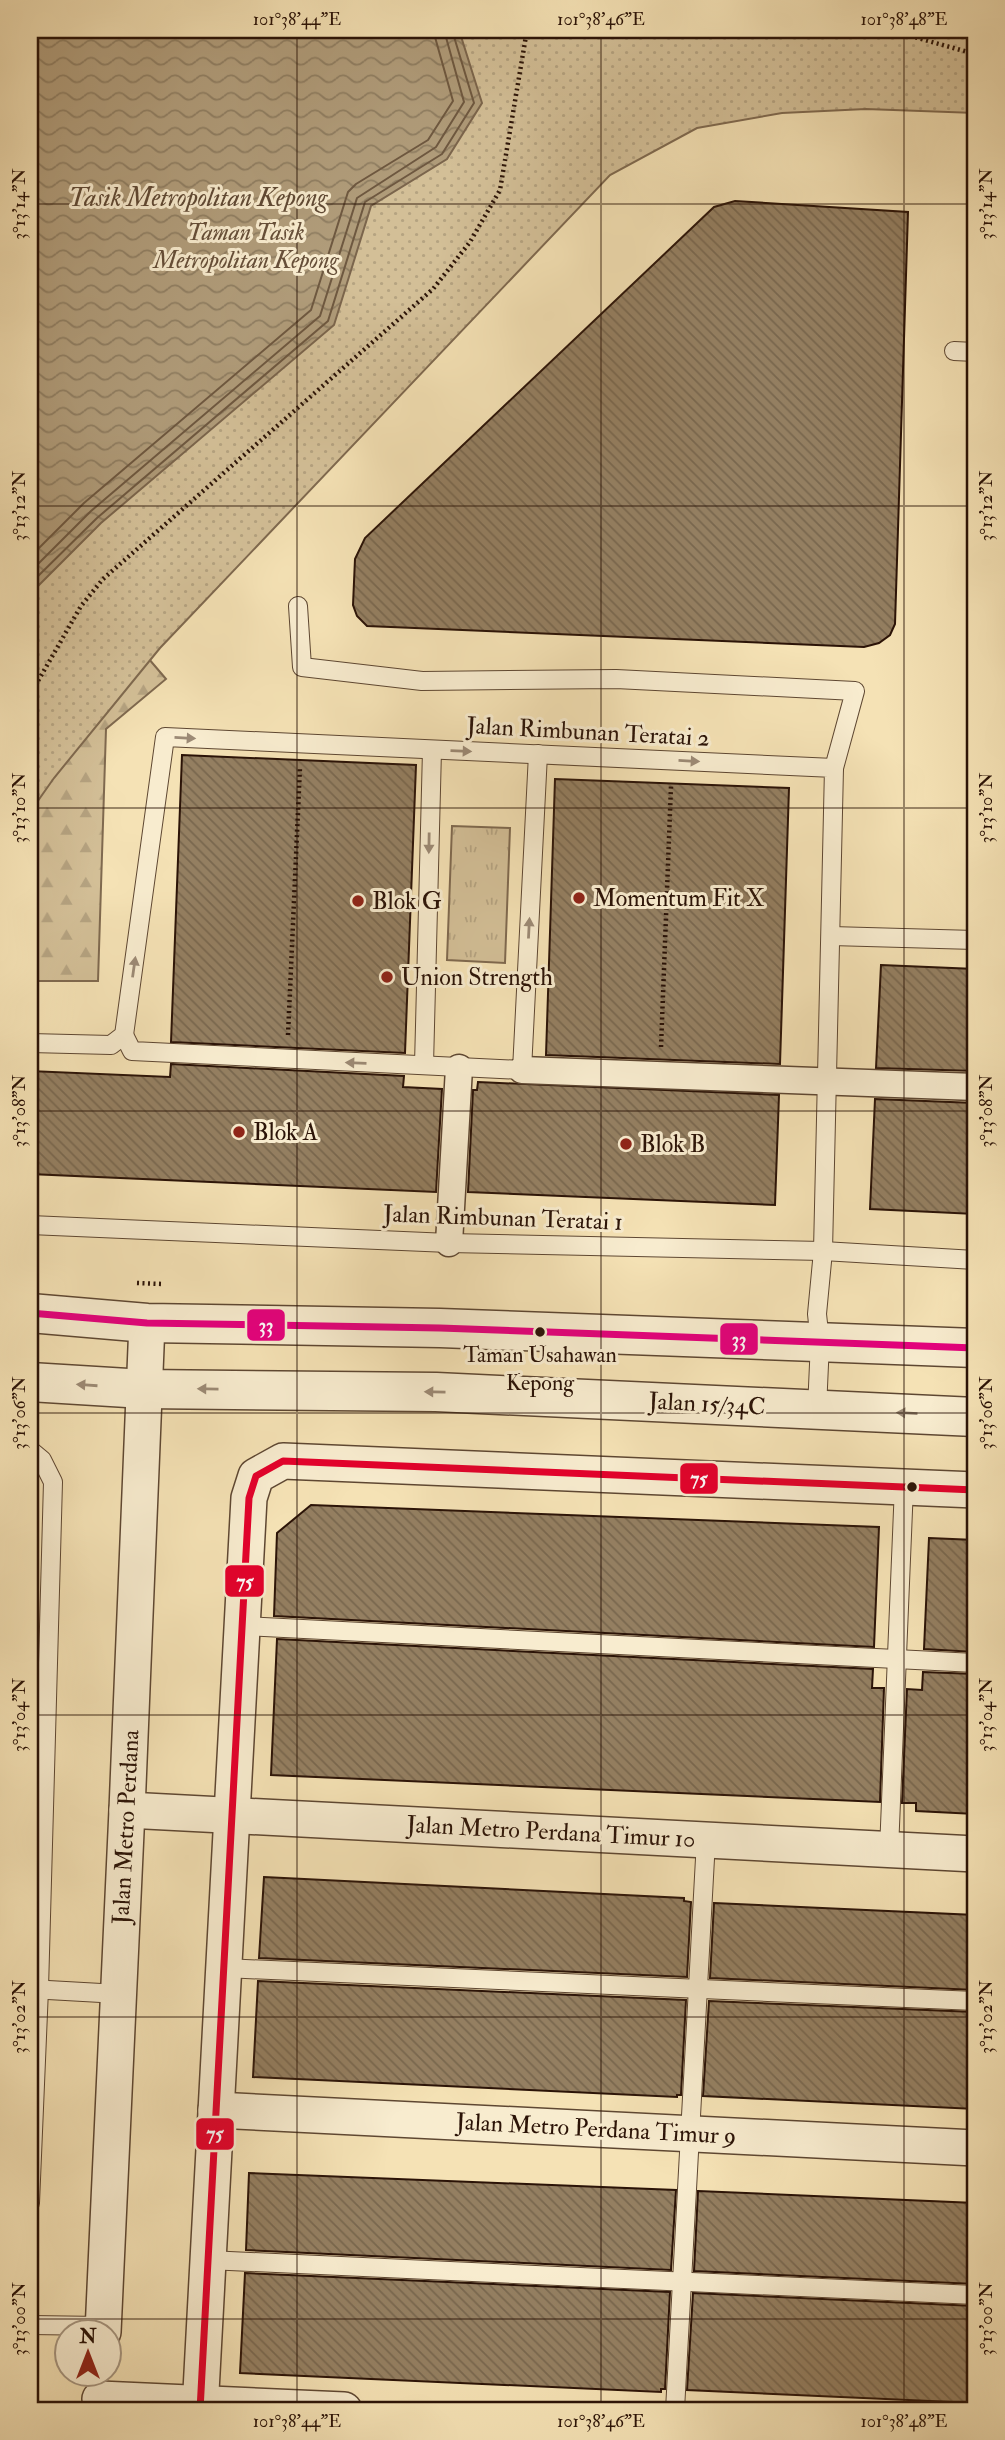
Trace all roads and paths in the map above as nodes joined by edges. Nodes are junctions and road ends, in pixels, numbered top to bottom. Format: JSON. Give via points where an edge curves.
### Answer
{"nodes":[{"id":1,"x":527,"y":30,"type":"edge"},
{"id":2,"x":889,"y":30,"type":"edge"},
{"id":3,"x":975,"y":54,"type":"edge"},
{"id":4,"x":954,"y":351,"type":"dead end"},
{"id":5,"x":975,"y":352,"type":"edge"},
{"id":6,"x":298,"y":606,"type":"dead end"},
{"id":7,"x":30,"y":695,"type":"edge"},
{"id":8,"x":301,"y":744,"type":"junction"},
{"id":9,"x":432,"y":750,"type":"junction"},
{"id":10,"x":538,"y":754,"type":"junction"},
{"id":11,"x":672,"y":760,"type":"junction"},
{"id":12,"x":834,"y":768,"type":"junction"},
{"id":13,"x":831,"y":936,"type":"junction"},
{"id":14,"x":975,"y":940,"type":"edge"},
{"id":15,"x":124,"y":1035,"type":"junction"},
{"id":16,"x":30,"y":1042,"type":"edge"},
{"id":17,"x":286,"y":1060,"type":"junction"},
{"id":18,"x":424,"y":1065,"type":"junction"},
{"id":19,"x":459,"y":1068,"type":"junction"},
{"id":20,"x":522,"y":1070,"type":"junction"},
{"id":21,"x":660,"y":1076,"type":"junction"},
{"id":22,"x":827,"y":1081,"type":"junction"},
{"id":23,"x":975,"y":1087,"type":"edge"},
{"id":24,"x":30,"y":1225,"type":"edge"},
{"id":25,"x":449,"y":1243,"type":"junction"},
{"id":26,"x":823,"y":1251,"type":"junction"},
{"id":27,"x":975,"y":1260,"type":"edge"},
{"id":28,"x":30,"y":1313,"type":"edge"},
{"id":29,"x":147,"y":1323,"type":"junction"},
{"id":30,"x":820,"y":1342,"type":"junction"},
{"id":31,"x":975,"y":1348,"type":"edge"},
{"id":32,"x":30,"y":1381,"type":"edge"},
{"id":33,"x":144,"y":1389,"type":"junction"},
{"id":34,"x":817,"y":1409,"type":"junction"},
{"id":35,"x":975,"y":1417,"type":"edge"},
{"id":36,"x":30,"y":1450,"type":"edge"},
{"id":37,"x":904,"y":1486,"type":"junction"},
{"id":38,"x":975,"y":1490,"type":"edge"},
{"id":39,"x":242,"y":1626,"type":"junction"},
{"id":40,"x":897,"y":1659,"type":"junction"},
{"id":41,"x":975,"y":1663,"type":"edge"},
{"id":42,"x":127,"y":1810,"type":"junction"},
{"id":43,"x":232,"y":1816,"type":"junction"},
{"id":44,"x":706,"y":1840,"type":"junction"},
{"id":45,"x":889,"y":1850,"type":"junction"},
{"id":46,"x":975,"y":1854,"type":"edge"},
{"id":47,"x":224,"y":1968,"type":"junction"},
{"id":48,"x":35,"y":1989,"type":"edge"},
{"id":49,"x":698,"y":1989,"type":"junction"},
{"id":50,"x":119,"y":1994,"type":"junction"},
{"id":51,"x":975,"y":2001,"type":"edge"},
{"id":52,"x":216,"y":2110,"type":"junction"},
{"id":53,"x":690,"y":2134,"type":"junction"},
{"id":54,"x":975,"y":2148,"type":"edge"},
{"id":55,"x":30,"y":2203,"type":"edge"},
{"id":56,"x":208,"y":2260,"type":"junction"},
{"id":57,"x":683,"y":2282,"type":"junction"},
{"id":58,"x":975,"y":2295,"type":"edge"},
{"id":59,"x":104,"y":2318,"type":"edge"},
{"id":60,"x":30,"y":2325,"type":"edge"},
{"id":61,"x":52,"y":2326,"type":"edge"},
{"id":62,"x":100,"y":2394,"type":"edge"},
{"id":63,"x":200,"y":2407,"type":"edge"},
{"id":64,"x":344,"y":2410,"type":"edge"},
{"id":65,"x":676,"y":2410,"type":"edge"}],
"edges":[{"from":1,"to":7,"type":"path","via":[[500,190],[470,242],[433,289],[103,579],[81,606]]},
{"from":2,"to":3,"type":"path"},
{"from":4,"to":5,"type":"lane"},
{"from":6,"to":12,"type":"lane","via":[[302,667],[422,681],[615,679],[855,691]]},
{"from":8,"to":9,"type":"lane","name":"Jalan Rimbunan Teratai 2"},
{"from":15,"to":8,"type":"lane","name":"Jalan Rimbunan Teratai 2","one_way":true,"via":[[165,737]]},
{"from":8,"to":17,"type":"path"},
{"from":9,"to":10,"type":"lane","name":"Jalan Rimbunan Teratai 2","one_way":true},
{"from":9,"to":18,"type":"lane","one_way":true},
{"from":10,"to":11,"type":"lane","name":"Jalan Rimbunan Teratai 2"},
{"from":20,"to":10,"type":"lane","one_way":true},
{"from":11,"to":12,"type":"lane","name":"Jalan Rimbunan Teratai 2","one_way":true},
{"from":11,"to":21,"type":"path"},
{"from":12,"to":13,"type":"lane"},
{"from":13,"to":14,"type":"lane"},
{"from":13,"to":22,"type":"lane"},
{"from":15,"to":16,"type":"lane","via":[[111,1045]]},
{"from":15,"to":17,"type":"lane","via":[[132,1051]]},
{"from":18,"to":17,"type":"lane","one_way":true},
{"from":18,"to":19,"type":"lane"},
{"from":19,"to":20,"type":"lane"},
{"from":19,"to":25,"type":"street"},
{"from":20,"to":21,"type":"street"},
{"from":21,"to":22,"type":"street"},
{"from":22,"to":23,"type":"street"},
{"from":22,"to":26,"type":"lane"},
{"from":24,"to":25,"type":"lane","name":"Jalan Rimbunan Teratai 1"},
{"from":25,"to":26,"type":"lane","name":"Jalan Rimbunan Teratai 1"},
{"from":26,"to":27,"type":"lane","name":"Jalan Rimbunan Teratai 1"},
{"from":26,"to":30,"type":"lane","via":[[817,1314]]},
{"from":28,"to":29,"type":"street"},
{"from":29,"to":30,"type":"street"},
{"from":29,"to":33,"type":"street","name":"Jalan Metro Perdana"},
{"from":30,"to":31,"type":"street"},
{"from":30,"to":34,"type":"lane"},
{"from":33,"to":32,"type":"street","name":"Jalan 15/34C","one_way":true},
{"from":34,"to":33,"type":"street","name":"Jalan 15/34C","one_way":true,"via":[[436,1392]]},
{"from":33,"to":42,"type":"street","name":"Jalan Metro Perdana"},
{"from":35,"to":34,"type":"street","name":"Jalan 15/34C","one_way":true},
{"from":36,"to":48,"type":"lane","via":[[42,1460],[53,1482]]},
{"from":37,"to":38,"type":"street"},
{"from":37,"to":39,"type":"street","via":[[283,1461],[257,1476],[249,1498]]},
{"from":37,"to":40,"type":"lane"},
{"from":39,"to":40,"type":"lane"},
{"from":39,"to":43,"type":"street"},
{"from":40,"to":41,"type":"lane"},
{"from":40,"to":45,"type":"lane"},
{"from":42,"to":43,"type":"street","name":"Jalan Metro Perdana Timur 10"},
{"from":42,"to":50,"type":"street","name":"Jalan Metro Perdana"},
{"from":43,"to":44,"type":"street","name":"Jalan Metro Perdana Timur 10"},
{"from":43,"to":47,"type":"street"},
{"from":44,"to":45,"type":"street","name":"Jalan Metro Perdana Timur 10"},
{"from":44,"to":49,"type":"lane"},
{"from":45,"to":46,"type":"street","name":"Jalan Metro Perdana Timur 10"},
{"from":47,"to":49,"type":"lane"},
{"from":47,"to":52,"type":"street"},
{"from":48,"to":50,"type":"lane"},
{"from":48,"to":55,"type":"lane"},
{"from":49,"to":51,"type":"lane"},
{"from":49,"to":53,"type":"lane"},
{"from":50,"to":59,"type":"street","name":"Jalan Metro Perdana"},
{"from":52,"to":53,"type":"street","name":"Jalan Metro Perdana Timur 9"},
{"from":52,"to":56,"type":"street"},
{"from":53,"to":54,"type":"street","name":"Jalan Metro Perdana Timur 9"},
{"from":53,"to":57,"type":"lane"},
{"from":56,"to":57,"type":"lane"},
{"from":56,"to":63,"type":"street"},
{"from":57,"to":58,"type":"lane"},
{"from":57,"to":65,"type":"lane"},
{"from":60,"to":61,"type":"lane"},
{"from":62,"to":63,"type":"street"},
{"from":63,"to":64,"type":"street"}]}
